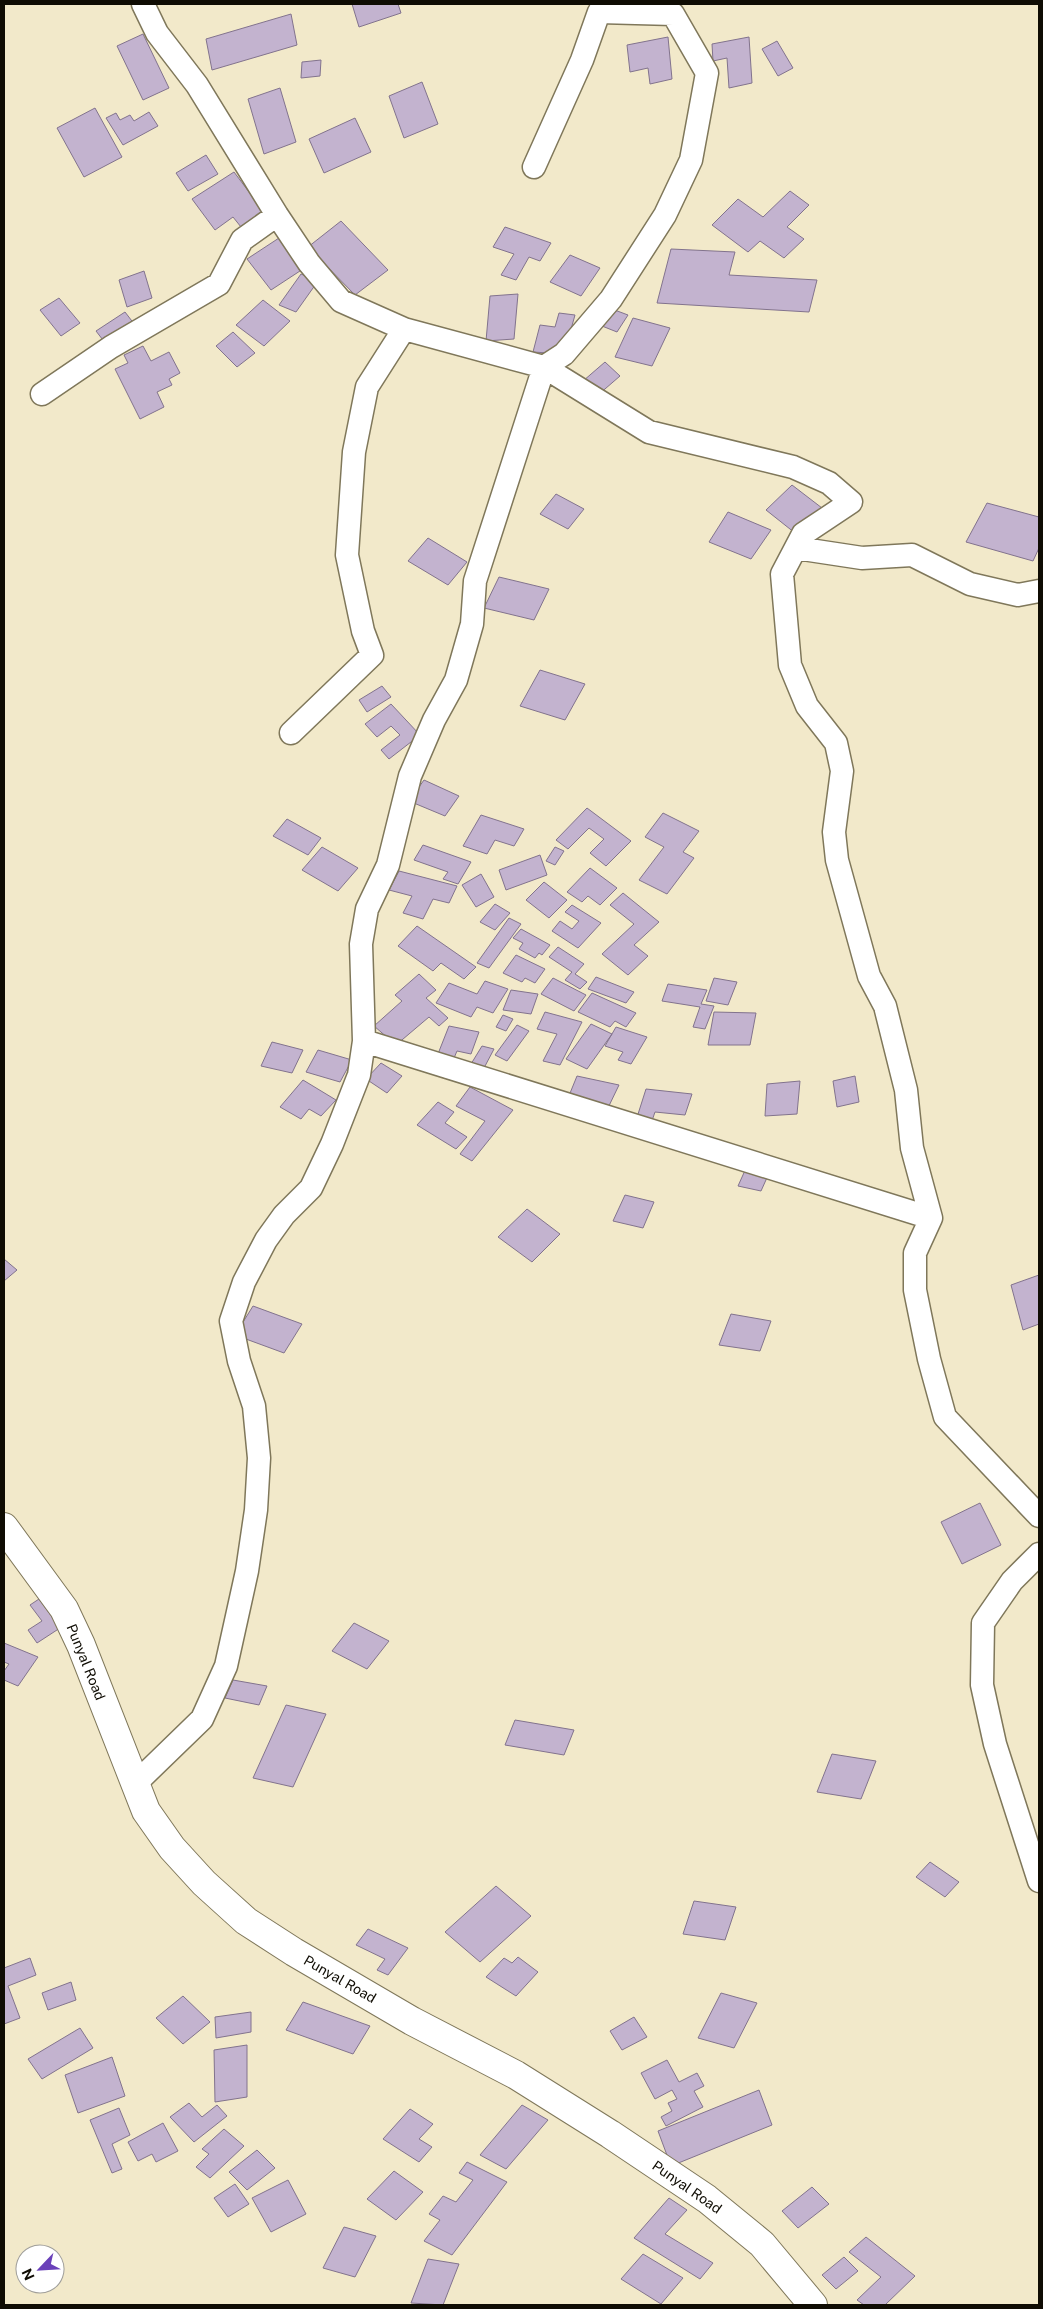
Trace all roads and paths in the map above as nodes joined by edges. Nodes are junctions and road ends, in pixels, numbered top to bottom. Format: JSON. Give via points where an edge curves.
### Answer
{"nodes":[{"id":1,"x":143,"y":4,"type":"edge"},
{"id":2,"x":662,"y":9,"type":"edge"},
{"id":3,"x":534,"y":167,"type":"dead end"},
{"id":4,"x":277,"y":215,"type":"junction"},
{"id":5,"x":404,"y":329,"type":"junction"},
{"id":6,"x":544,"y":368,"type":"junction"},
{"id":7,"x":42,"y":394,"type":"dead end"},
{"id":8,"x":796,"y":548,"type":"junction"},
{"id":9,"x":1039,"y":591,"type":"edge"},
{"id":10,"x":291,"y":733,"type":"dead end"},
{"id":11,"x":364,"y":1041,"type":"junction"},
{"id":12,"x":931,"y":1218,"type":"junction"},
{"id":13,"x":1039,"y":1516,"type":"edge"},
{"id":14,"x":4,"y":1527,"type":"edge"},
{"id":15,"x":1039,"y":1554,"type":"edge"},
{"id":16,"x":135,"y":1784,"type":"junction"},
{"id":17,"x":1039,"y":1881,"type":"edge"},
{"id":18,"x":813,"y":2305,"type":"edge"}],
"edges":[{"from":1,"to":4,"type":"street","via":[[157,33],[196,85]]},
{"from":2,"to":3,"type":"street","via":[[599,12],[582,60]]},
{"from":2,"to":6,"type":"street","via":[[673,14],[707,73],[691,160],[665,215],[611,299],[564,354]]},
{"from":4,"to":5,"type":"street","via":[[309,263],[341,301]]},
{"from":4,"to":7,"type":"street","via":[[242,240],[219,284],[111,347]]},
{"from":5,"to":6,"type":"street"},
{"from":5,"to":10,"type":"street","via":[[367,387],[354,452],[347,556],[363,631],[372,655]]},
{"from":6,"to":8,"type":"street","via":[[649,432],[793,466],[830,483],[850,502],[802,534]]},
{"from":6,"to":11,"type":"street","via":[[475,581],[472,624],[456,680],[434,720],[410,776],[388,865],[367,909],[361,944]]},
{"from":8,"to":9,"type":"street","via":[[862,558],[912,555],[970,584],[1018,595]]},
{"from":8,"to":12,"type":"street","via":[[782,574],[790,665],[807,706],[836,743],[842,771],[834,832],[837,860],[869,976],[885,1006],[906,1090],[912,1148]]},
{"from":11,"to":12,"type":"street"},
{"from":11,"to":16,"type":"street","via":[[359,1075],[328,1153],[311,1188],[284,1215],[266,1240],[244,1282],[231,1321],[239,1361],[254,1406],[259,1458],[256,1510],[247,1571],[226,1666],[202,1719]]},
{"from":12,"to":13,"type":"street","via":[[915,1254],[915,1290],[945,1417]]},
{"from":14,"to":16,"type":"main road","name":"Punyal Road","via":[[64,1609]]},
{"from":15,"to":17,"type":"street","via":[[1012,1581],[983,1623],[982,1685],[995,1744]]},
{"from":16,"to":18,"type":"main road","name":"Punyal Road","via":[[146,1811],[172,1848],[204,1883],[246,1920],[412,2021],[516,2075],[707,2199],[762,2244]]}]}
